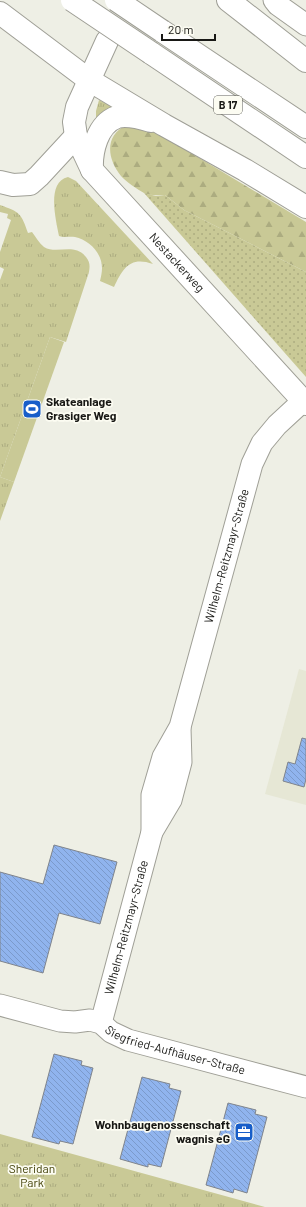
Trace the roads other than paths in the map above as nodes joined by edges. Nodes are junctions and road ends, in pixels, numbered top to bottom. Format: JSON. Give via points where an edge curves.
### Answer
{"nodes":[{"id":1,"x":72,"y":0,"type":"edge"},
{"id":2,"x":116,"y":0,"type":"edge"},
{"id":3,"x":228,"y":0,"type":"edge"},
{"id":4,"x":274,"y":0,"type":"edge"},
{"id":5,"x":0,"y":13,"type":"edge"},
{"id":6,"x":306,"y":25,"type":"edge"},
{"id":7,"x":107,"y":41,"type":"dead end"},
{"id":8,"x":306,"y":61,"type":"edge"},
{"id":9,"x":89,"y":80,"type":"junction"},
{"id":10,"x":164,"y":125,"type":"junction"},
{"id":11,"x":306,"y":127,"type":"edge"},
{"id":12,"x":76,"y":136,"type":"junction"},
{"id":13,"x":306,"y":157,"type":"edge"},
{"id":14,"x":92,"y":170,"type":"junction"},
{"id":15,"x":0,"y":182,"type":"edge"},
{"id":16,"x":306,"y":207,"type":"edge"},
{"id":17,"x":305,"y":403,"type":"edge"},
{"id":18,"x":0,"y":1005,"type":"edge"},
{"id":19,"x":101,"y":1023,"type":"junction"},
{"id":20,"x":306,"y":1087,"type":"edge"}],
"edges":[{"from":1,"to":13,"type":"main road","number":"B 17","bridge":true},
{"from":2,"to":11,"type":"main road","number":"B 17","bridge":true},
{"from":3,"to":8,"type":"main road"},
{"from":4,"to":6,"type":"street"},
{"from":5,"to":9,"type":"main road"},
{"from":7,"to":9,"type":"main road","name":"Nestackerweg"},
{"from":9,"to":10,"type":"main road"},
{"from":9,"to":12,"type":"main road","name":"Nestackerweg","via":[[77,107],[74,122]]},
{"from":10,"to":14,"type":"main road","via":[[142,118],[117,117],[101,131],[92,161]]},
{"from":10,"to":16,"type":"main road"},
{"from":12,"to":14,"type":"main road","name":"Nestackerweg"},
{"from":12,"to":15,"type":"main road","via":[[30,184],[13,185]]},
{"from":14,"to":17,"type":"main road","name":"Nestackerweg"},
{"from":17,"to":19,"type":"street","name":"Wilhelm-Reitzmayr-Straße","via":[[277,425],[262,443],[252,464],[180,727],[163,757],[152,795],[152,832]]},
{"from":18,"to":19,"type":"street","name":"Siegfried-Aufhäuser-Straße","via":[[60,1021],[90,1020]]},
{"from":19,"to":20,"type":"street","name":"Siegfried-Aufhäuser-Straße","via":[[128,1040]]}]}
